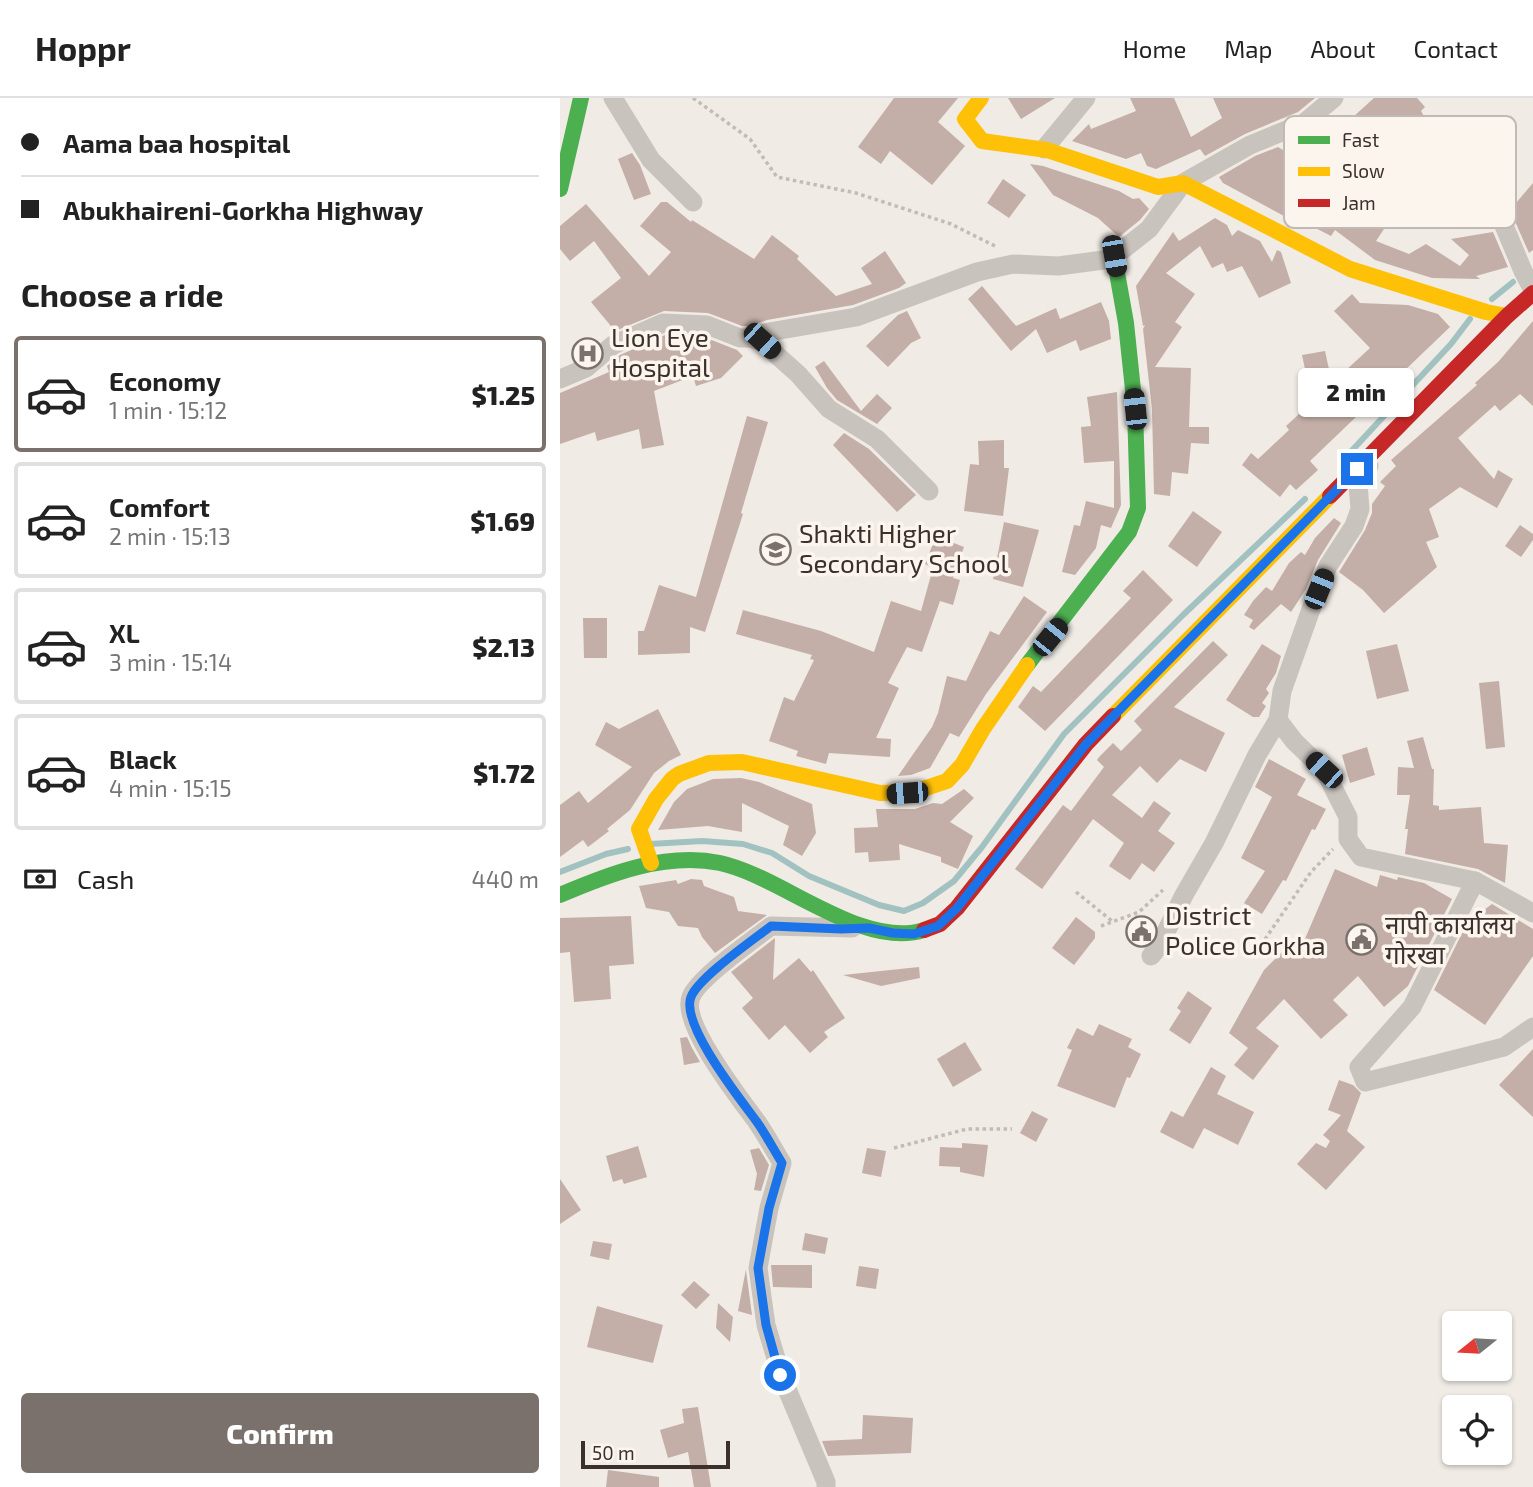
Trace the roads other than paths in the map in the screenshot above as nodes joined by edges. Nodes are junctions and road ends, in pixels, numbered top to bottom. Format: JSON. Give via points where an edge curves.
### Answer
{"nodes":[{"id":1,"x":581,"y":98,"type":"edge"},
{"id":2,"x":613,"y":98,"type":"edge"},
{"id":3,"x":981,"y":98,"type":"edge"},
{"id":4,"x":1086,"y":98,"type":"edge"},
{"id":5,"x":1334,"y":98,"type":"edge"},
{"id":6,"x":1312,"y":116,"type":"edge"},
{"id":7,"x":1284,"y":131,"type":"edge"},
{"id":8,"x":1044,"y":149,"type":"junction"},
{"id":9,"x":1183,"y":183,"type":"junction"},
{"id":10,"x":560,"y":189,"type":"edge"},
{"id":11,"x":693,"y":202,"type":"dead end"},
{"id":12,"x":1505,"y":228,"type":"edge"},
{"id":13,"x":1114,"y":256,"type":"junction"},
{"id":14,"x":1533,"y":291,"type":"edge"},
{"id":15,"x":1507,"y":316,"type":"junction"},
{"id":16,"x":751,"y":338,"type":"junction"},
{"id":17,"x":560,"y":379,"type":"edge"},
{"id":18,"x":1385,"y":442,"type":"junction"},
{"id":19,"x":929,"y":491,"type":"dead end"},
{"id":20,"x":1278,"y":720,"type":"junction"},
{"id":21,"x":651,"y":863,"type":"junction"},
{"id":22,"x":1475,"y":881,"type":"junction"},
{"id":23,"x":560,"y":895,"type":"edge"},
{"id":24,"x":1533,"y":913,"type":"edge"},
{"id":25,"x":869,"y":928,"type":"junction"},
{"id":26,"x":1151,"y":956,"type":"dead end"},
{"id":27,"x":1533,"y":1027,"type":"edge"},
{"id":28,"x":826,"y":1487,"type":"edge"}],
"edges":[{"from":1,"to":10,"type":"street"},
{"from":2,"to":11,"type":"street","via":[[651,160]]},
{"from":3,"to":8,"type":"street","via":[[965,119],[982,141]]},
{"from":4,"to":8,"type":"street"},
{"from":5,"to":6,"type":"street"},
{"from":7,"to":9,"type":"street"},
{"from":8,"to":9,"type":"street","via":[[1158,187]]},
{"from":9,"to":13,"type":"street","via":[[1149,229]]},
{"from":9,"to":15,"type":"street","via":[[1350,269]]},
{"from":12,"to":14,"type":"street"},
{"from":13,"to":16,"type":"street","via":[[1058,266],[1013,264],[956,279],[856,317]]},
{"from":13,"to":21,"type":"street","via":[[1135,409],[1138,508],[1129,533],[951,779],[925,792],[889,794],[820,782],[759,764],[711,761],[679,774],[663,789],[639,830]]},
{"from":14,"to":15,"type":"street"},
{"from":15,"to":18,"type":"street"},
{"from":16,"to":17,"type":"street","via":[[707,324],[663,323],[613,345],[586,368]]},
{"from":16,"to":19,"type":"street","via":[[762,341],[830,409],[877,439]]},
{"from":18,"to":20,"type":"street","via":[[1358,484],[1360,509],[1314,600],[1282,691]]},
{"from":18,"to":25,"type":"street","via":[[1086,744],[938,926],[914,934]]},
{"from":20,"to":22,"type":"street","via":[[1324,770],[1348,817],[1348,839],[1361,857]]},
{"from":20,"to":26,"type":"street"},
{"from":21,"to":23,"type":"street","via":[[600,877]]},
{"from":21,"to":25,"type":"street","via":[[720,863],[757,874]]},
{"from":22,"to":24,"type":"street"},
{"from":22,"to":27,"type":"street","via":[[1412,1007],[1359,1067],[1365,1082],[1504,1047]]},
{"from":25,"to":28,"type":"street","via":[[771,926],[706,979],[691,997],[690,1014],[703,1042],[782,1163],[758,1268],[766,1325],[780,1375]]}]}
